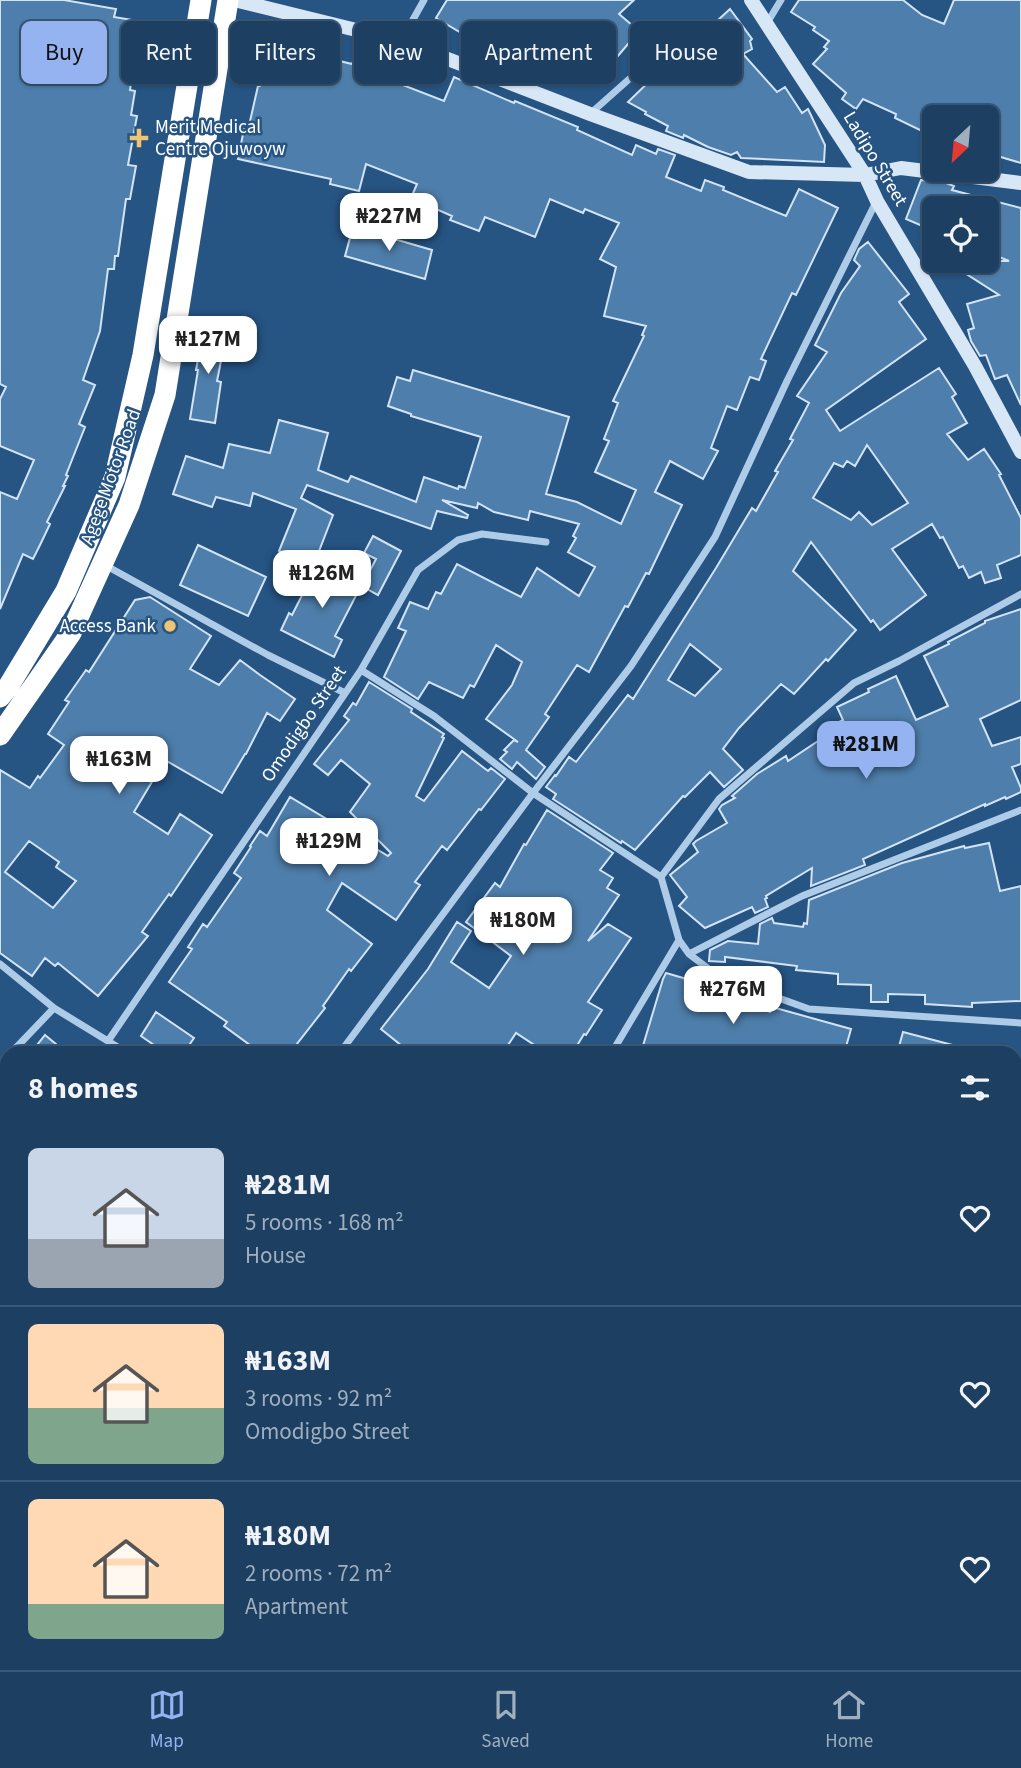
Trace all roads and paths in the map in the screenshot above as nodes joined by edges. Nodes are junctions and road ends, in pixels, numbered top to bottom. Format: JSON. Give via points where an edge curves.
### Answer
{"nodes":[{"id":1,"x":201,"y":0,"type":"edge"},
{"id":2,"x":228,"y":0,"type":"edge"},
{"id":3,"x":234,"y":0,"type":"edge"},
{"id":4,"x":424,"y":0,"type":"edge"},
{"id":5,"x":751,"y":0,"type":"edge"},
{"id":6,"x":781,"y":0,"type":"edge"},
{"id":7,"x":412,"y":21,"type":"edge"},
{"id":8,"x":767,"y":23,"type":"junction"},
{"id":9,"x":354,"y":29,"type":"edge"},
{"id":10,"x":447,"y":59,"type":"edge"},
{"id":11,"x":630,"y":78,"type":"edge"},
{"id":12,"x":590,"y":114,"type":"junction"},
{"id":13,"x":866,"y":175,"type":"junction"},
{"id":14,"x":1021,"y":183,"type":"edge"},
{"id":15,"x":877,"y":201,"type":"junction"},
{"id":16,"x":1021,"y":452,"type":"edge"},
{"id":17,"x":545,"y":542,"type":"dead end"},
{"id":18,"x":103,"y":564,"type":"junction"},
{"id":19,"x":1021,"y":594,"type":"edge"},
{"id":20,"x":360,"y":670,"type":"junction"},
{"id":21,"x":345,"y":693,"type":"junction"},
{"id":22,"x":0,"y":697,"type":"edge"},
{"id":23,"x":0,"y":735,"type":"edge"},
{"id":24,"x":533,"y":793,"type":"junction"},
{"id":25,"x":1021,"y":810,"type":"edge"},
{"id":26,"x":661,"y":877,"type":"junction"},
{"id":27,"x":679,"y":940,"type":"junction"},
{"id":28,"x":689,"y":954,"type":"junction"},
{"id":29,"x":0,"y":964,"type":"edge"},
{"id":30,"x":54,"y":1008,"type":"junction"},
{"id":31,"x":1021,"y":1023,"type":"edge"},
{"id":32,"x":108,"y":1041,"type":"junction"},
{"id":33,"x":17,"y":1046,"type":"edge"},
{"id":34,"x":116,"y":1046,"type":"edge"},
{"id":35,"x":345,"y":1046,"type":"edge"},
{"id":36,"x":616,"y":1046,"type":"edge"}],
"edges":[{"from":1,"to":22,"type":"highway","name":"Agege Motor Road","via":[[143,355],[115,477],[66,591]]},
{"from":2,"to":18,"type":"highway","name":"Agege Motor Road","via":[[165,395],[129,505]]},
{"from":3,"to":9,"type":"street"},
{"from":4,"to":7,"type":"street"},
{"from":5,"to":8,"type":"street","name":"Ladipo Street"},
{"from":6,"to":8,"type":"street"},
{"from":8,"to":13,"type":"street","name":"Ladipo Street"},
{"from":10,"to":12,"type":"street"},
{"from":11,"to":12,"type":"street"},
{"from":12,"to":13,"type":"street","via":[[749,172]]},
{"from":13,"to":14,"type":"street","via":[[901,168]]},
{"from":13,"to":15,"type":"street","name":"Ladipo Street"},
{"from":15,"to":16,"type":"street","name":"Ladipo Street"},
{"from":15,"to":24,"type":"street","via":[[715,537],[631,666]]},
{"from":17,"to":20,"type":"street","name":"Omodigbo Street","via":[[482,534],[458,540],[418,570]]},
{"from":18,"to":21,"type":"street"},
{"from":18,"to":23,"type":"highway","name":"Agege Motor Road","via":[[71,633]]},
{"from":19,"to":26,"type":"street","via":[[854,684],[719,799]]},
{"from":20,"to":21,"type":"street","name":"Omodigbo Street"},
{"from":20,"to":24,"type":"street","via":[[434,716]]},
{"from":21,"to":32,"type":"street","name":"Omodigbo Street"},
{"from":24,"to":26,"type":"street"},
{"from":24,"to":35,"type":"street"},
{"from":25,"to":28,"type":"street","via":[[802,896]]},
{"from":26,"to":27,"type":"street"},
{"from":27,"to":28,"type":"street"},
{"from":27,"to":36,"type":"street"},
{"from":28,"to":31,"type":"street","via":[[718,976],[809,1009]]},
{"from":29,"to":30,"type":"street"},
{"from":30,"to":32,"type":"street"},
{"from":30,"to":33,"type":"street"},
{"from":32,"to":34,"type":"street"}]}
